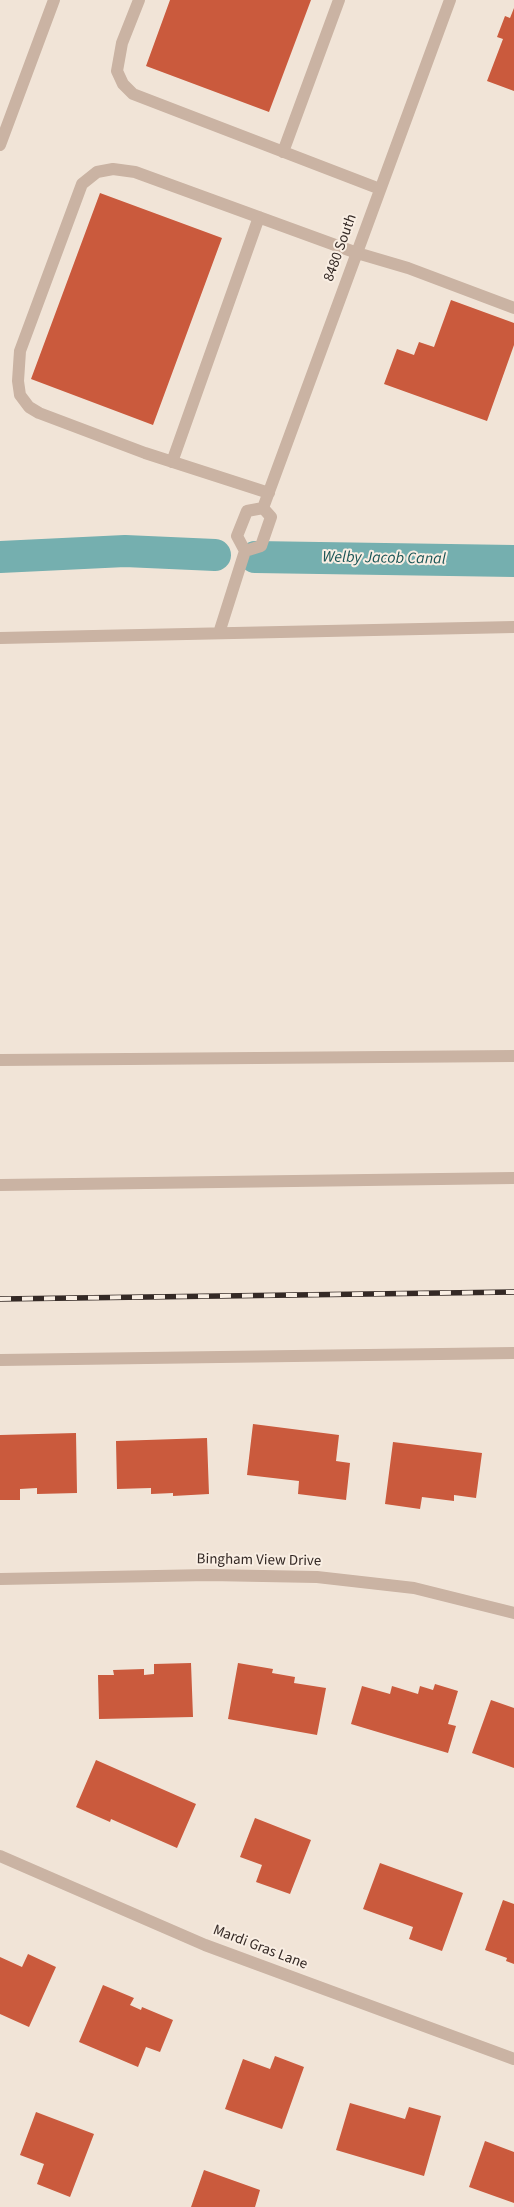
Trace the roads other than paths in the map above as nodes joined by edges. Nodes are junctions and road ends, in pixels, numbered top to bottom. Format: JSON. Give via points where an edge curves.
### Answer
{"nodes":[{"id":1,"x":54,"y":0,"type":"edge"},
{"id":2,"x":139,"y":0,"type":"edge"},
{"id":3,"x":339,"y":0,"type":"edge"},
{"id":4,"x":450,"y":0,"type":"edge"},
{"id":5,"x":0,"y":145,"type":"edge"},
{"id":6,"x":283,"y":152,"type":"junction"},
{"id":7,"x":380,"y":189,"type":"junction"},
{"id":8,"x":259,"y":217,"type":"junction"},
{"id":9,"x":357,"y":253,"type":"junction"},
{"id":10,"x":514,"y":308,"type":"edge"},
{"id":11,"x":172,"y":462,"type":"junction"},
{"id":12,"x":268,"y":493,"type":"junction"},
{"id":13,"x":263,"y":508,"type":"junction"},
{"id":14,"x":245,"y":551,"type":"junction"},
{"id":15,"x":514,"y":627,"type":"edge"},
{"id":16,"x":219,"y":633,"type":"junction"},
{"id":17,"x":0,"y":638,"type":"edge"},
{"id":18,"x":514,"y":1056,"type":"edge"},
{"id":19,"x":0,"y":1060,"type":"edge"},
{"id":20,"x":514,"y":1178,"type":"edge"},
{"id":21,"x":0,"y":1185,"type":"edge"},
{"id":22,"x":514,"y":1353,"type":"edge"},
{"id":23,"x":0,"y":1360,"type":"edge"},
{"id":24,"x":0,"y":1580,"type":"edge"},
{"id":25,"x":514,"y":1613,"type":"edge"},
{"id":26,"x":0,"y":1856,"type":"edge"},
{"id":27,"x":514,"y":2059,"type":"edge"}],
"edges":[{"from":1,"to":5,"type":"street"},
{"from":2,"to":6,"type":"street","via":[[122,42],[117,71],[122,84],[133,94]]},
{"from":3,"to":6,"type":"street"},
{"from":4,"to":7,"type":"street","name":"8480 South"},
{"from":6,"to":7,"type":"street"},
{"from":7,"to":9,"type":"street","name":"8480 South"},
{"from":8,"to":9,"type":"street"},
{"from":8,"to":11,"type":"street"},
{"from":8,"to":11,"type":"street","via":[[135,172],[113,169],[96,172],[82,184],[20,351],[20,395],[30,407]]},
{"from":9,"to":10,"type":"street","via":[[408,268]]},
{"from":9,"to":12,"type":"street","name":"8480 South"},
{"from":11,"to":12,"type":"street"},
{"from":12,"to":13,"type":"street","name":"8480 South"},
{"from":13,"to":14,"type":"street","via":[[271,517],[261,546]]},
{"from":13,"to":14,"type":"street","via":[[246,511],[238,536]]},
{"from":14,"to":16,"type":"street"},
{"from":15,"to":16,"type":"street"},
{"from":16,"to":17,"type":"street"},
{"from":18,"to":19,"type":"street"},
{"from":20,"to":21,"type":"street"},
{"from":22,"to":23,"type":"street"},
{"from":24,"to":25,"type":"street","name":"Bingham View Drive","via":[[209,1575],[317,1577],[414,1588]]},
{"from":26,"to":27,"type":"street","name":"Mardi Gras Lane","via":[[205,1945]]}]}
